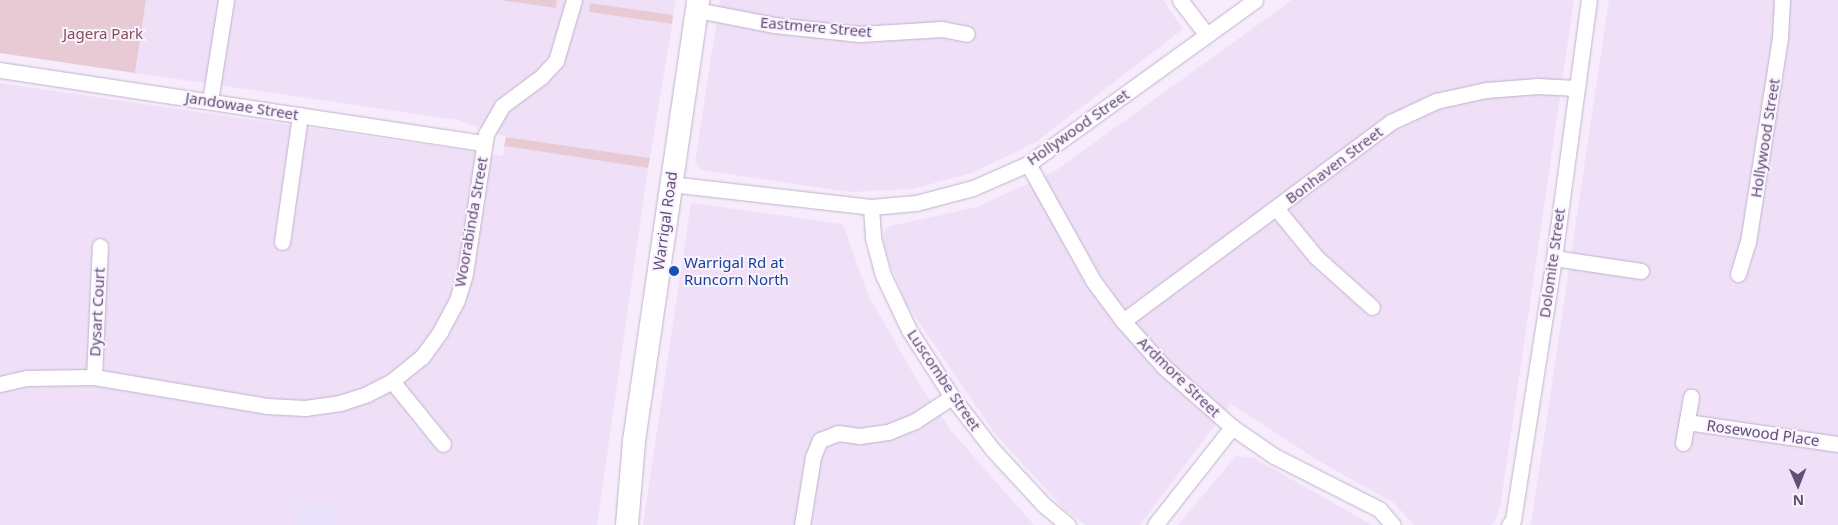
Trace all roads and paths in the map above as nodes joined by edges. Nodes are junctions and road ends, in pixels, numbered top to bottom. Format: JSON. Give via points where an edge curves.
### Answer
{"nodes":[{"id":1,"x":226,"y":0,"type":"edge"},
{"id":2,"x":574,"y":0,"type":"edge"},
{"id":3,"x":1180,"y":0,"type":"edge"},
{"id":4,"x":1254,"y":0,"type":"edge"},
{"id":5,"x":1589,"y":0,"type":"edge"},
{"id":6,"x":1782,"y":0,"type":"edge"},
{"id":7,"x":697,"y":5,"type":"edge"},
{"id":8,"x":967,"y":34,"type":"dead end"},
{"id":9,"x":1208,"y":35,"type":"junction"},
{"id":10,"x":0,"y":70,"type":"edge"},
{"id":11,"x":1576,"y":88,"type":"junction"},
{"id":12,"x":210,"y":101,"type":"junction"},
{"id":13,"x":300,"y":115,"type":"junction"},
{"id":14,"x":484,"y":143,"type":"junction"},
{"id":15,"x":1028,"y":164,"type":"junction"},
{"id":16,"x":670,"y":184,"type":"junction"},
{"id":17,"x":871,"y":207,"type":"junction"},
{"id":18,"x":1276,"y":208,"type":"junction"},
{"id":19,"x":282,"y":242,"type":"dead end"},
{"id":20,"x":100,"y":246,"type":"dead end"},
{"id":21,"x":1554,"y":258,"type":"junction"},
{"id":22,"x":1640,"y":271,"type":"dead end"},
{"id":23,"x":1738,"y":274,"type":"dead end"},
{"id":24,"x":1372,"y":307,"type":"dead end"},
{"id":25,"x":1123,"y":321,"type":"junction"},
{"id":26,"x":94,"y":378,"type":"junction"},
{"id":27,"x":392,"y":381,"type":"junction"},
{"id":28,"x":0,"y":384,"type":"edge"},
{"id":29,"x":952,"y":397,"type":"junction"},
{"id":30,"x":1691,"y":397,"type":"dead end"},
{"id":31,"x":1687,"y":422,"type":"junction"},
{"id":32,"x":1232,"y":427,"type":"junction"},
{"id":33,"x":634,"y":441,"type":"junction"},
{"id":34,"x":1684,"y":443,"type":"dead end"},
{"id":35,"x":443,"y":444,"type":"dead end"},
{"id":36,"x":1838,"y":444,"type":"edge"},
{"id":37,"x":614,"y":525,"type":"edge"},
{"id":38,"x":627,"y":525,"type":"edge"},
{"id":39,"x":802,"y":525,"type":"edge"},
{"id":40,"x":1068,"y":525,"type":"edge"},
{"id":41,"x":1155,"y":525,"type":"edge"},
{"id":42,"x":1393,"y":525,"type":"edge"},
{"id":43,"x":1509,"y":525,"type":"edge"}],
"edges":[{"from":1,"to":12,"type":"street"},
{"from":2,"to":14,"type":"street","name":"Woorabinda Street","via":[[556,61],[541,77],[502,106],[491,120]]},
{"from":3,"to":9,"type":"street"},
{"from":4,"to":9,"type":"street","name":"Hollywood Street"},
{"from":5,"to":11,"type":"street","name":"Dolomite Street"},
{"from":6,"to":23,"type":"street","name":"Hollywood Street","via":[[1780,38],[1748,242]]},
{"from":7,"to":8,"type":"street","name":"Eastmere Street","via":[[774,25],[860,34],[942,29]]},
{"from":7,"to":16,"type":"main road","name":"Warrigal Road"},
{"from":9,"to":15,"type":"street","name":"Hollywood Street"},
{"from":10,"to":12,"type":"street","name":"Jandowae Street"},
{"from":11,"to":18,"type":"street","name":"Bonhaven Street","via":[[1538,86],[1486,90],[1436,101],[1391,122]]},
{"from":11,"to":21,"type":"street","name":"Dolomite Street"},
{"from":12,"to":13,"type":"street","name":"Jandowae Street"},
{"from":13,"to":14,"type":"street","name":"Jandowae Street"},
{"from":13,"to":19,"type":"street"},
{"from":14,"to":27,"type":"street","name":"Woorabinda Street","via":[[465,273],[457,300],[440,332],[422,356]]},
{"from":15,"to":17,"type":"street","name":"Hollywood Street","via":[[973,188],[916,203]]},
{"from":15,"to":25,"type":"street","name":"Ardmore Street","via":[[1094,282]]},
{"from":16,"to":17,"type":"street","name":"Hollywood Street"},
{"from":16,"to":33,"type":"main road","name":"Warrigal Road"},
{"from":17,"to":29,"type":"street","name":"Luscombe Street","via":[[873,238],[883,275],[909,330]]},
{"from":18,"to":24,"type":"street","via":[[1316,257]]},
{"from":18,"to":25,"type":"street","name":"Bonhaven Street"},
{"from":20,"to":26,"type":"street","name":"Dysart Court"},
{"from":21,"to":22,"type":"street"},
{"from":21,"to":43,"type":"street","name":"Dolomite Street","via":[[1513,520]]},
{"from":25,"to":32,"type":"street","name":"Ardmore Street","via":[[1164,367]]},
{"from":26,"to":27,"type":"street","name":"Woorabinda Street","via":[[267,406],[305,408],[340,403]]},
{"from":26,"to":28,"type":"street","name":"Woorabinda Street","via":[[27,378]]},
{"from":27,"to":35,"type":"street"},
{"from":29,"to":39,"type":"street","via":[[888,432],[859,436],[838,434],[820,440],[812,457]]},
{"from":29,"to":40,"type":"street","name":"Luscombe Street","via":[[993,450],[1044,505]]},
{"from":30,"to":31,"type":"street","name":"Rosewood Place"},
{"from":31,"to":34,"type":"street","name":"Rosewood Place"},
{"from":31,"to":36,"type":"street","name":"Rosewood Place"},
{"from":32,"to":41,"type":"street"},
{"from":32,"to":42,"type":"street","name":"Ardmore Street","via":[[1274,456],[1379,509]]},
{"from":33,"to":37,"type":"main road","name":"Warrigal Road"},
{"from":33,"to":38,"type":"main road","name":"Warrigal Road"}]}
